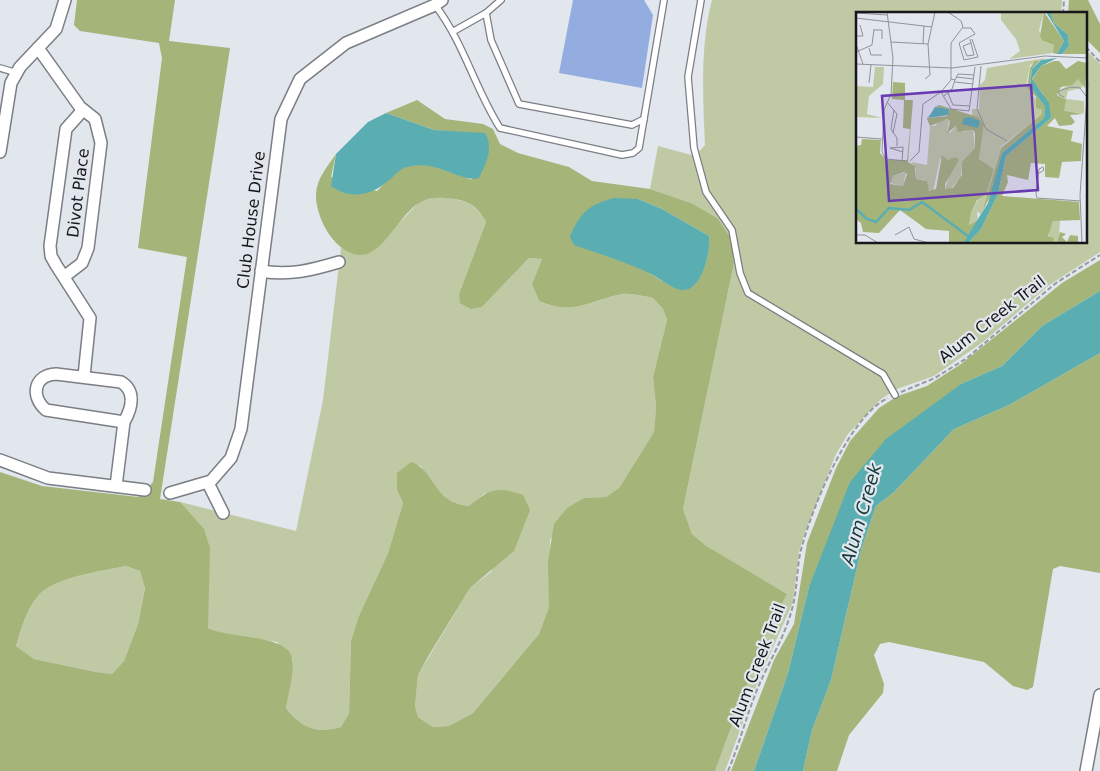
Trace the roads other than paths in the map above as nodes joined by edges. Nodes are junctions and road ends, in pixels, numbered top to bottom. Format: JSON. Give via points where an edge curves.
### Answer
{"nodes":[{"id":1,"x":65,"y":0,"type":"edge"},
{"id":2,"x":501,"y":0,"type":"edge"},
{"id":3,"x":664,"y":0,"type":"edge"},
{"id":4,"x":701,"y":0,"type":"edge"},
{"id":5,"x":438,"y":3,"type":"edge"},
{"id":6,"x":486,"y":13,"type":"junction"},
{"id":7,"x":454,"y":31,"type":"junction"},
{"id":8,"x":38,"y":48,"type":"junction"},
{"id":9,"x":0,"y":68,"type":"edge"},
{"id":10,"x":17,"y":73,"type":"junction"},
{"id":11,"x":84,"y":110,"type":"junction"},
{"id":12,"x":644,"y":119,"type":"junction"},
{"id":13,"x":0,"y":152,"type":"edge"},
{"id":14,"x":339,"y":262,"type":"dead end"},
{"id":15,"x":261,"y":272,"type":"junction"},
{"id":16,"x":65,"y":276,"type":"junction"},
{"id":17,"x":84,"y":376,"type":"junction"},
{"id":18,"x":895,"y":395,"type":"road end"},
{"id":19,"x":124,"y":422,"type":"junction"},
{"id":20,"x":0,"y":460,"type":"edge"},
{"id":21,"x":208,"y":483,"type":"junction"},
{"id":22,"x":116,"y":486,"type":"junction"},
{"id":23,"x":145,"y":490,"type":"dead end"},
{"id":24,"x":170,"y":493,"type":"dead end"},
{"id":25,"x":223,"y":513,"type":"dead end"},
{"id":26,"x":1100,"y":695,"type":"edge"},
{"id":27,"x":1086,"y":771,"type":"edge"}],
"edges":[{"from":1,"to":8,"type":"street","via":[[56,29]]},
{"from":2,"to":6,"type":"lane"},
{"from":3,"to":12,"type":"lane"},
{"from":4,"to":18,"type":"lane","via":[[688,77],[694,148],[706,192],[732,230],[740,273],[748,293],[883,374]]},
{"from":5,"to":7,"type":"lane"},
{"from":5,"to":15,"type":"street","name":"Club House Drive","via":[[346,43],[300,78],[281,119]]},
{"from":6,"to":7,"type":"lane"},
{"from":6,"to":12,"type":"lane","via":[[491,40],[519,104],[632,125]]},
{"from":7,"to":12,"type":"lane","via":[[500,128],[622,155],[639,148]]},
{"from":8,"to":10,"type":"street"},
{"from":8,"to":11,"type":"street","name":"Divot Place"},
{"from":9,"to":10,"type":"lane"},
{"from":10,"to":13,"type":"street","via":[[9,88]]},
{"from":11,"to":16,"type":"street","name":"Divot Place","via":[[66,129],[50,246],[51,256]]},
{"from":11,"to":16,"type":"street","name":"Divot Place","via":[[95,119],[101,143],[93,219],[82,263]]},
{"from":14,"to":15,"type":"street","via":[[306,272]]},
{"from":15,"to":21,"type":"street","name":"Club House Drive","via":[[241,429],[231,458]]},
{"from":16,"to":17,"type":"street","name":"Divot Place","via":[[90,318]]},
{"from":17,"to":19,"type":"street","via":[[128,386],[132,394],[130,413]]},
{"from":17,"to":19,"type":"street","via":[[47,374],[36,388],[40,405],[54,412]]},
{"from":19,"to":22,"type":"street"},
{"from":20,"to":22,"type":"street","via":[[48,478]]},
{"from":21,"to":24,"type":"street"},
{"from":21,"to":25,"type":"street"},
{"from":22,"to":23,"type":"street"},
{"from":26,"to":27,"type":"street"}]}
